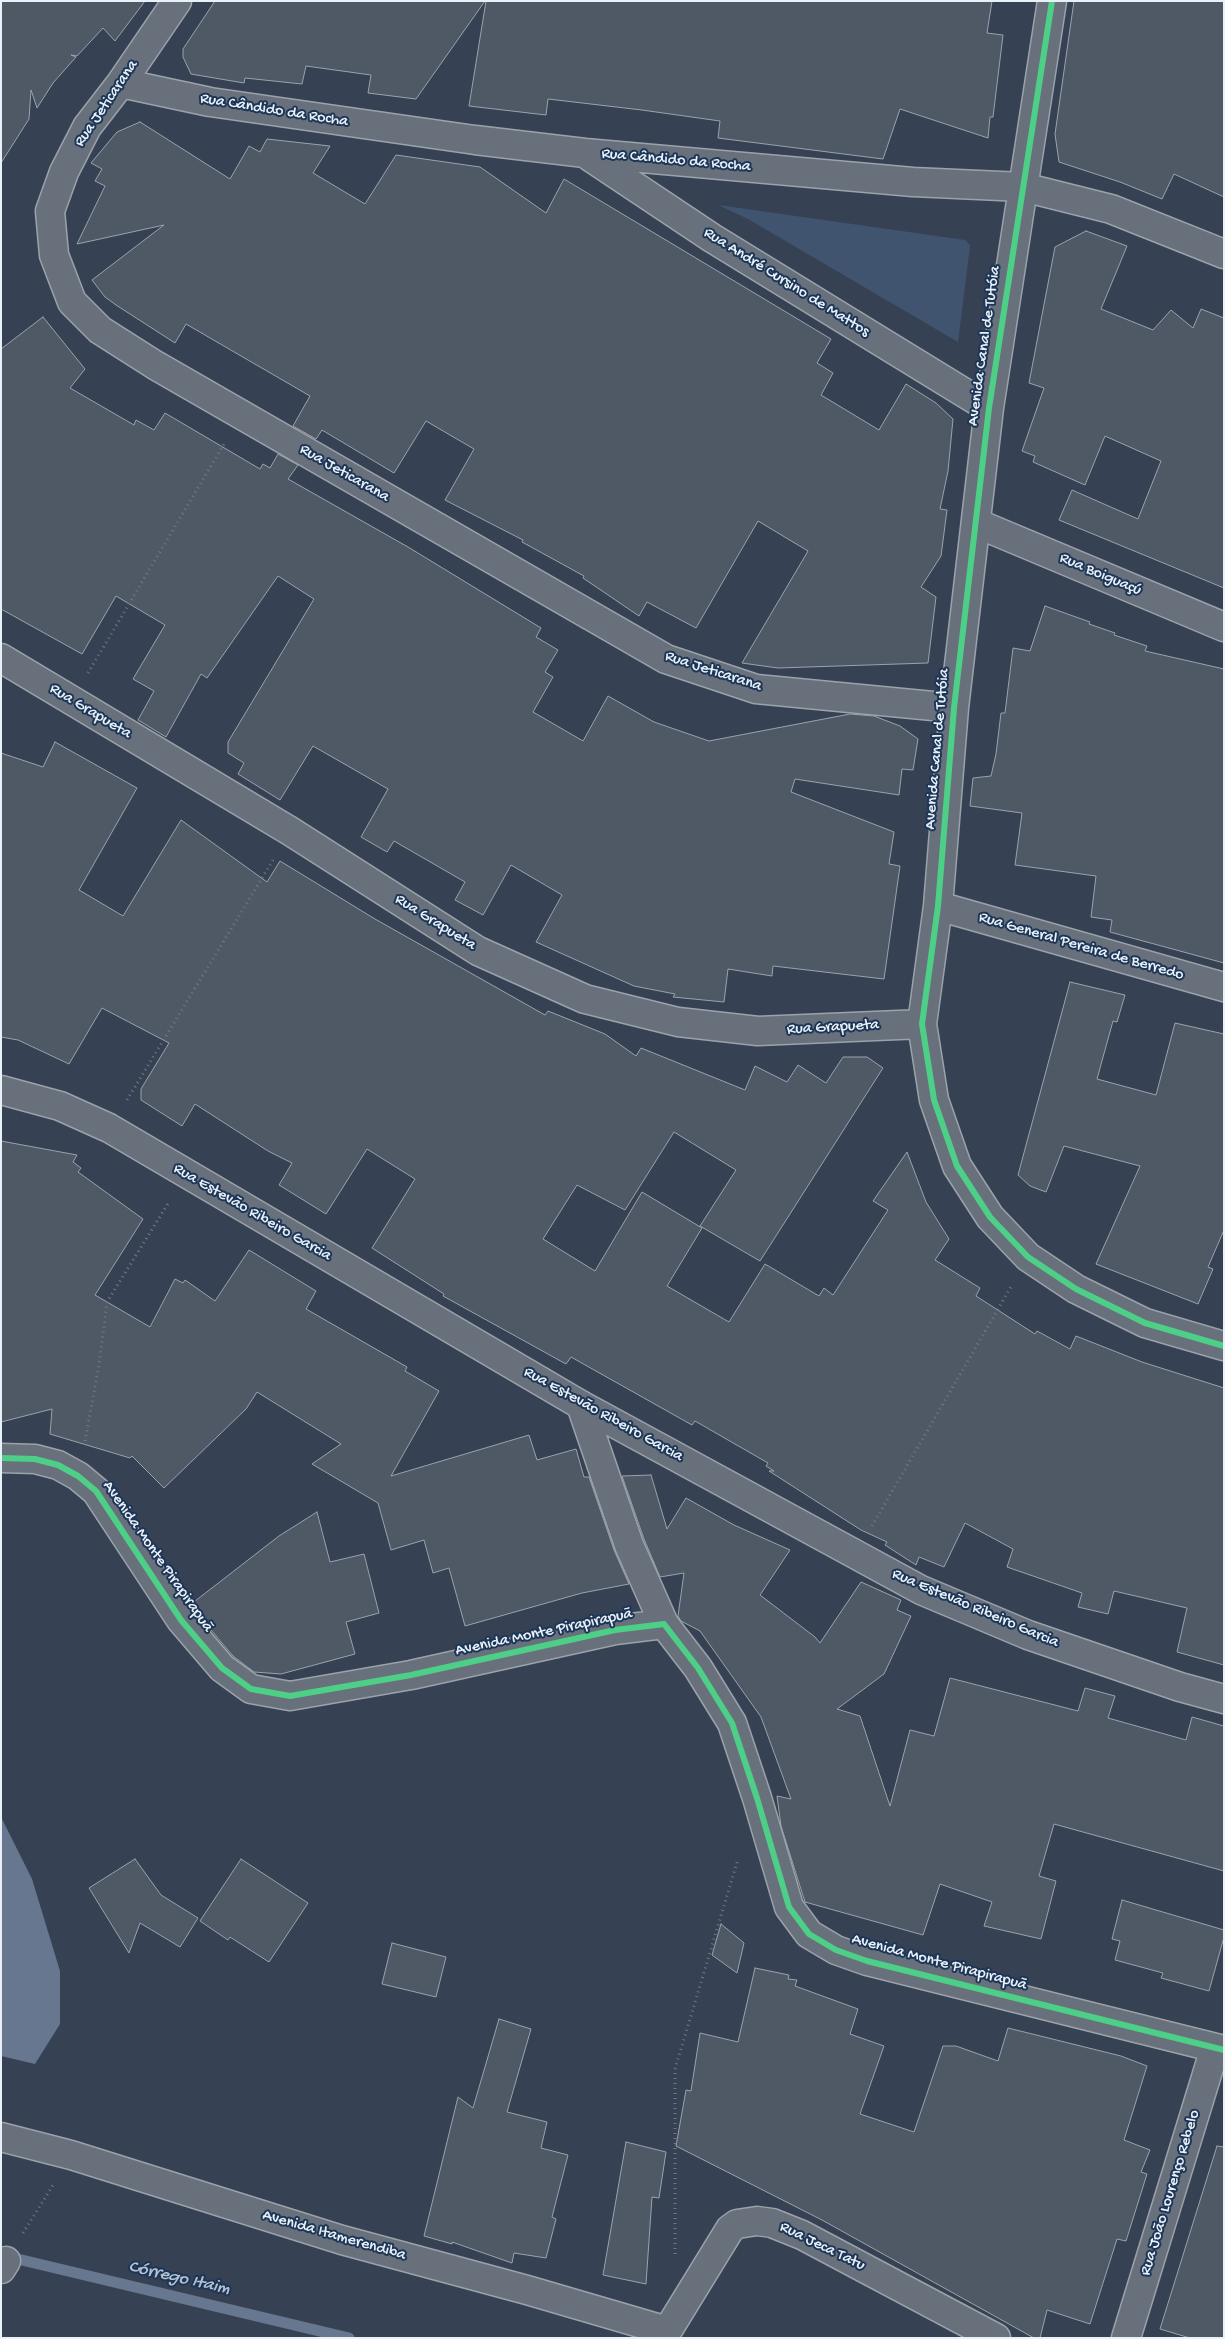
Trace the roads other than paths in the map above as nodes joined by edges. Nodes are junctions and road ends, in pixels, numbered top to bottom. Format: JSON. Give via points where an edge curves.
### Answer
{"nodes":[{"id":1,"x":177,"y":1,"type":"edge"},
{"id":2,"x":1052,"y":1,"type":"edge"},
{"id":3,"x":121,"y":83,"type":"junction"},
{"id":4,"x":585,"y":153,"type":"junction"},
{"id":5,"x":1024,"y":187,"type":"junction"},
{"id":6,"x":1224,"y":254,"type":"edge"},
{"id":7,"x":989,"y":408,"type":"junction"},
{"id":8,"x":976,"y":523,"type":"junction"},
{"id":9,"x":1224,"y":627,"type":"edge"},
{"id":10,"x":2,"y":659,"type":"edge"},
{"id":11,"x":954,"y":708,"type":"junction"},
{"id":12,"x":938,"y":906,"type":"junction"},
{"id":13,"x":1224,"y":987,"type":"edge"},
{"id":14,"x":922,"y":1024,"type":"junction"},
{"id":15,"x":1,"y":1090,"type":"edge"},
{"id":16,"x":1224,"y":1346,"type":"edge"},
{"id":17,"x":581,"y":1404,"type":"junction"},
{"id":18,"x":1,"y":1458,"type":"edge"},
{"id":19,"x":664,"y":1624,"type":"junction"},
{"id":20,"x":1224,"y":1699,"type":"edge"},
{"id":21,"x":1219,"y":2049,"type":"edge"},
{"id":22,"x":1,"y":2137,"type":"edge"},
{"id":23,"x":665,"y":2334,"type":"edge"},
{"id":24,"x":996,"y":2338,"type":"edge"},
{"id":25,"x":1126,"y":2338,"type":"edge"}],
"edges":[{"from":1,"to":3,"type":"street","name":"Rua Jeticarana"},
{"from":2,"to":5,"type":"street","name":"Avenida Canal de Tutóia"},
{"from":3,"to":4,"type":"street","name":"Rua Cândido da Rocha","via":[[220,103]]},
{"from":3,"to":11,"type":"street","name":"Rua Jeticarana","via":[[87,127],[64,172],[50,211],[54,255],[72,302],[100,330],[155,365],[666,659],[756,689]]},
{"from":4,"to":5,"type":"street","name":"Rua Cândido da Rocha","via":[[913,182]]},
{"from":4,"to":7,"type":"street","name":"Rua André Cursino de Mattos","via":[[712,238]]},
{"from":5,"to":6,"type":"street","name":"Rua Cândido da Rocha","via":[[1112,209]]},
{"from":5,"to":7,"type":"street","name":"Avenida Canal de Tutóia"},
{"from":7,"to":8,"type":"street","name":"Avenida Canal de Tutóia"},
{"from":8,"to":9,"type":"street","name":"Rua Boiguaçú"},
{"from":8,"to":11,"type":"street","name":"Avenida Canal de Tutóia"},
{"from":10,"to":14,"type":"street","name":"Rua Grapueta","via":[[290,831],[478,951],[585,999],[678,1022],[758,1031]]},
{"from":11,"to":12,"type":"street","name":"Avenida Canal de Tutóia"},
{"from":12,"to":13,"type":"street","name":"Rua General Pereira de Berredo"},
{"from":12,"to":14,"type":"street","name":"Avenida Canal de Tutóia"},
{"from":14,"to":16,"type":"street","name":"Avenida Canal de Tutóia","via":[[934,1100],[957,1166],[990,1218],[1028,1257],[1076,1289],[1145,1323]]},
{"from":15,"to":17,"type":"street","name":"Rua Estevão Ribeiro Garcia","via":[[60,1106],[109,1128]]},
{"from":17,"to":19,"type":"street","via":[[629,1545]]},
{"from":17,"to":20,"type":"street","name":"Rua Estevão Ribeiro Garcia","via":[[921,1590],[1028,1635]]},
{"from":18,"to":19,"type":"street","name":"Avenida Monte Pirapirapuã","via":[[35,1459],[58,1465],[96,1491],[181,1620],[222,1668],[251,1689],[290,1696],[411,1675],[615,1630]]},
{"from":19,"to":21,"type":"street","name":"Avenida Monte Pirapirapuã","via":[[698,1668],[732,1723],[789,1907],[809,1934],[836,1950],[867,1961]]},
{"from":21,"to":25,"type":"street","name":"Rua João Lourenço Rebelo"},
{"from":22,"to":23,"type":"street","name":"Avenida Itamerendiba","via":[[71,2155],[342,2240],[527,2290]]},
{"from":23,"to":24,"type":"street","name":"Rua Jeca Tatu","via":[[730,2229],[737,2224],[757,2221],[772,2223],[802,2235]]}]}
